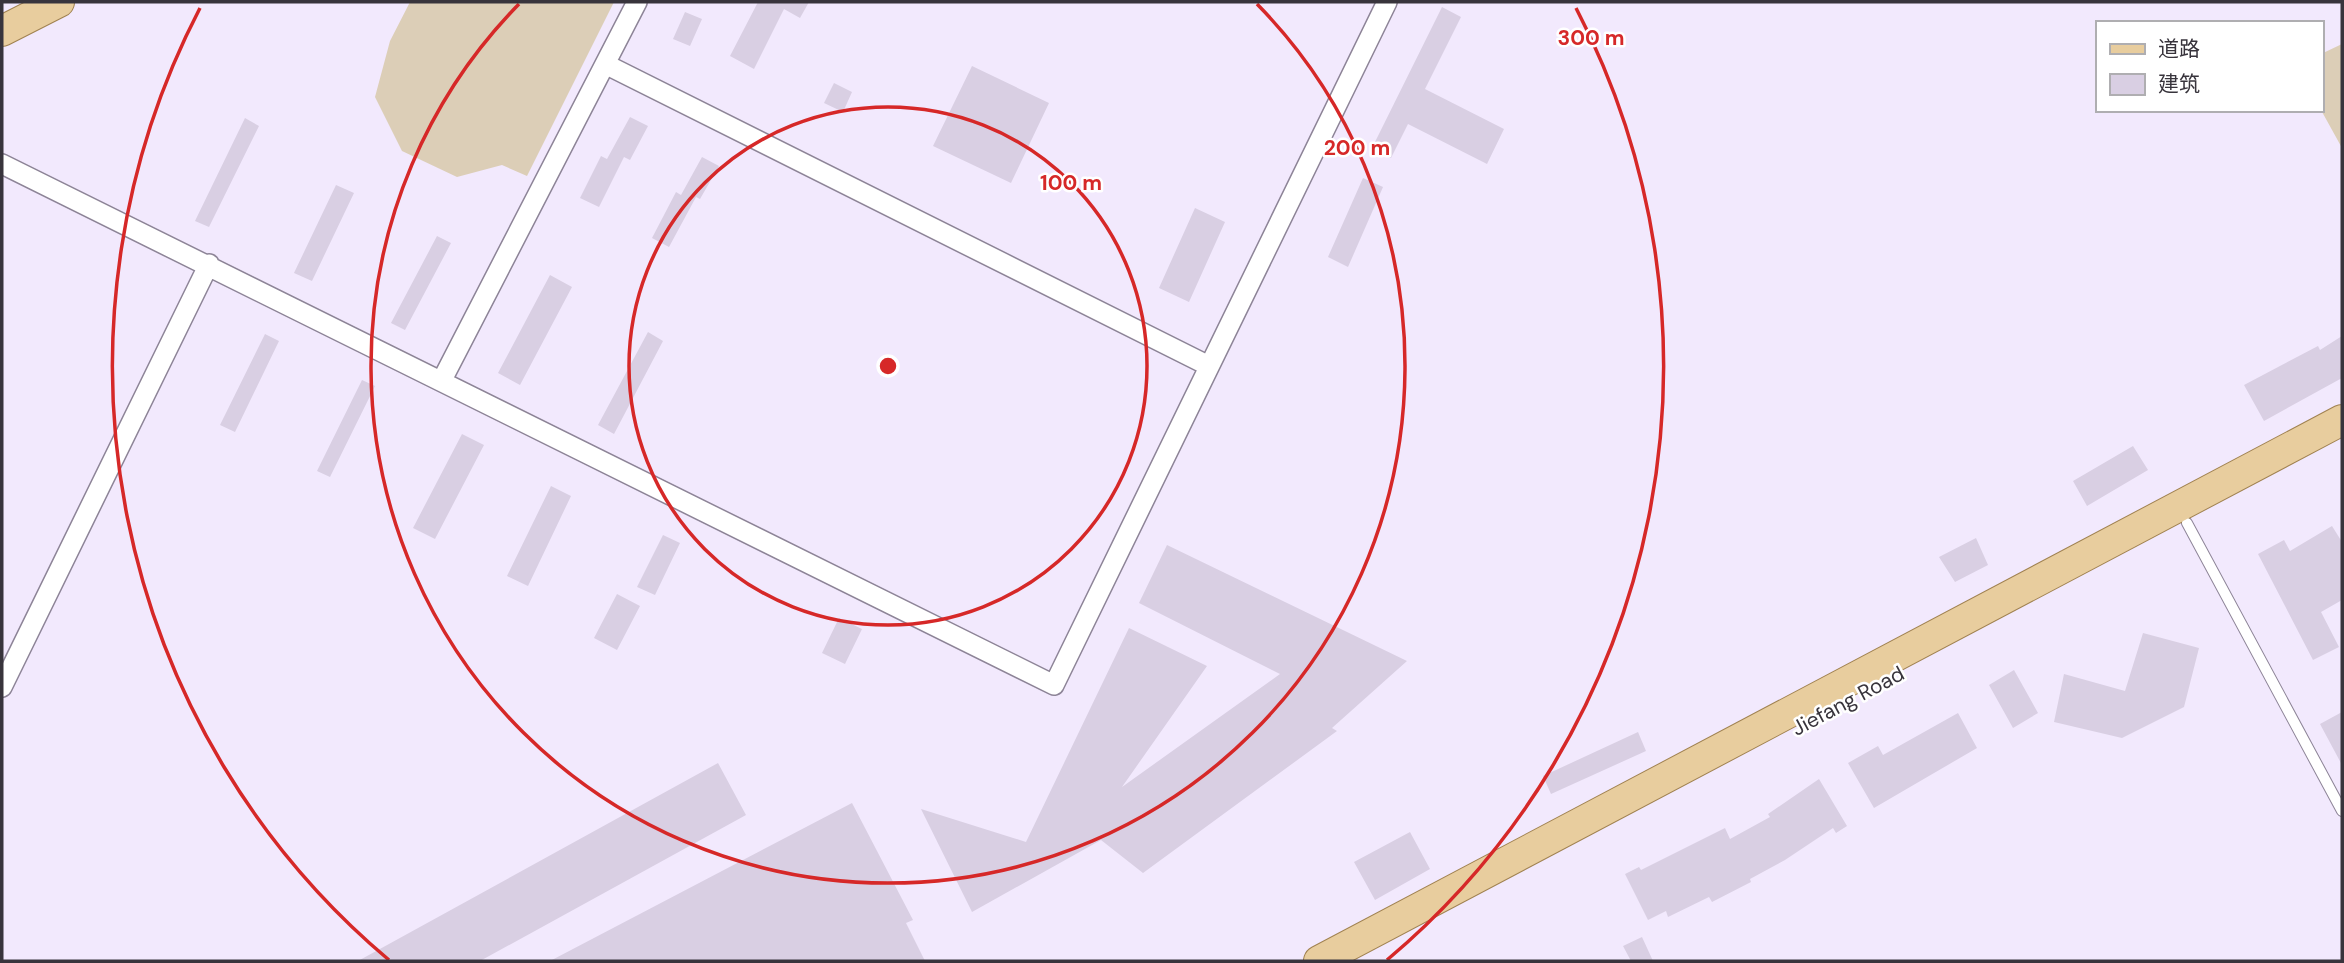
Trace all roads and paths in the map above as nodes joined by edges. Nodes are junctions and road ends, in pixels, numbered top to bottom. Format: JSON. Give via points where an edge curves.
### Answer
{"nodes":[{"id":1,"x":18,"y":2,"type":"edge"},
{"id":2,"x":60,"y":2,"type":"edge"},
{"id":3,"x":637,"y":2,"type":"edge"},
{"id":4,"x":1387,"y":2,"type":"edge"},
{"id":5,"x":2,"y":10,"type":"edge"},
{"id":6,"x":2,"y":31,"type":"edge"},
{"id":7,"x":605,"y":64,"type":"junction"},
{"id":8,"x":2,"y":164,"type":"edge"},
{"id":9,"x":209,"y":264,"type":"junction"},
{"id":10,"x":1209,"y":366,"type":"junction"},
{"id":11,"x":442,"y":380,"type":"junction"},
{"id":12,"x":2342,"y":419,"type":"edge"},
{"id":13,"x":2342,"y":442,"type":"edge"},
{"id":14,"x":2187,"y":523,"type":"junction"},
{"id":15,"x":2,"y":687,"type":"edge"},
{"id":16,"x":2342,"y":811,"type":"edge"},
{"id":17,"x":1319,"y":961,"type":"edge"},
{"id":18,"x":1354,"y":961,"type":"edge"}],
"edges":[{"from":1,"to":5,"type":"main road"},
{"from":2,"to":6,"type":"main road"},
{"from":3,"to":7,"type":"street"},
{"from":4,"to":10,"type":"street"},
{"from":7,"to":10,"type":"street"},
{"from":7,"to":11,"type":"street"},
{"from":8,"to":9,"type":"street"},
{"from":9,"to":11,"type":"street"},
{"from":9,"to":15,"type":"street"},
{"from":10,"to":11,"type":"street","via":[[1054,685]]},
{"from":12,"to":17,"type":"main road"},
{"from":13,"to":14,"type":"main road","name":"Jiefang Road"},
{"from":14,"to":16,"type":"lane"},
{"from":14,"to":18,"type":"main road","name":"Jiefang Road"}]}
